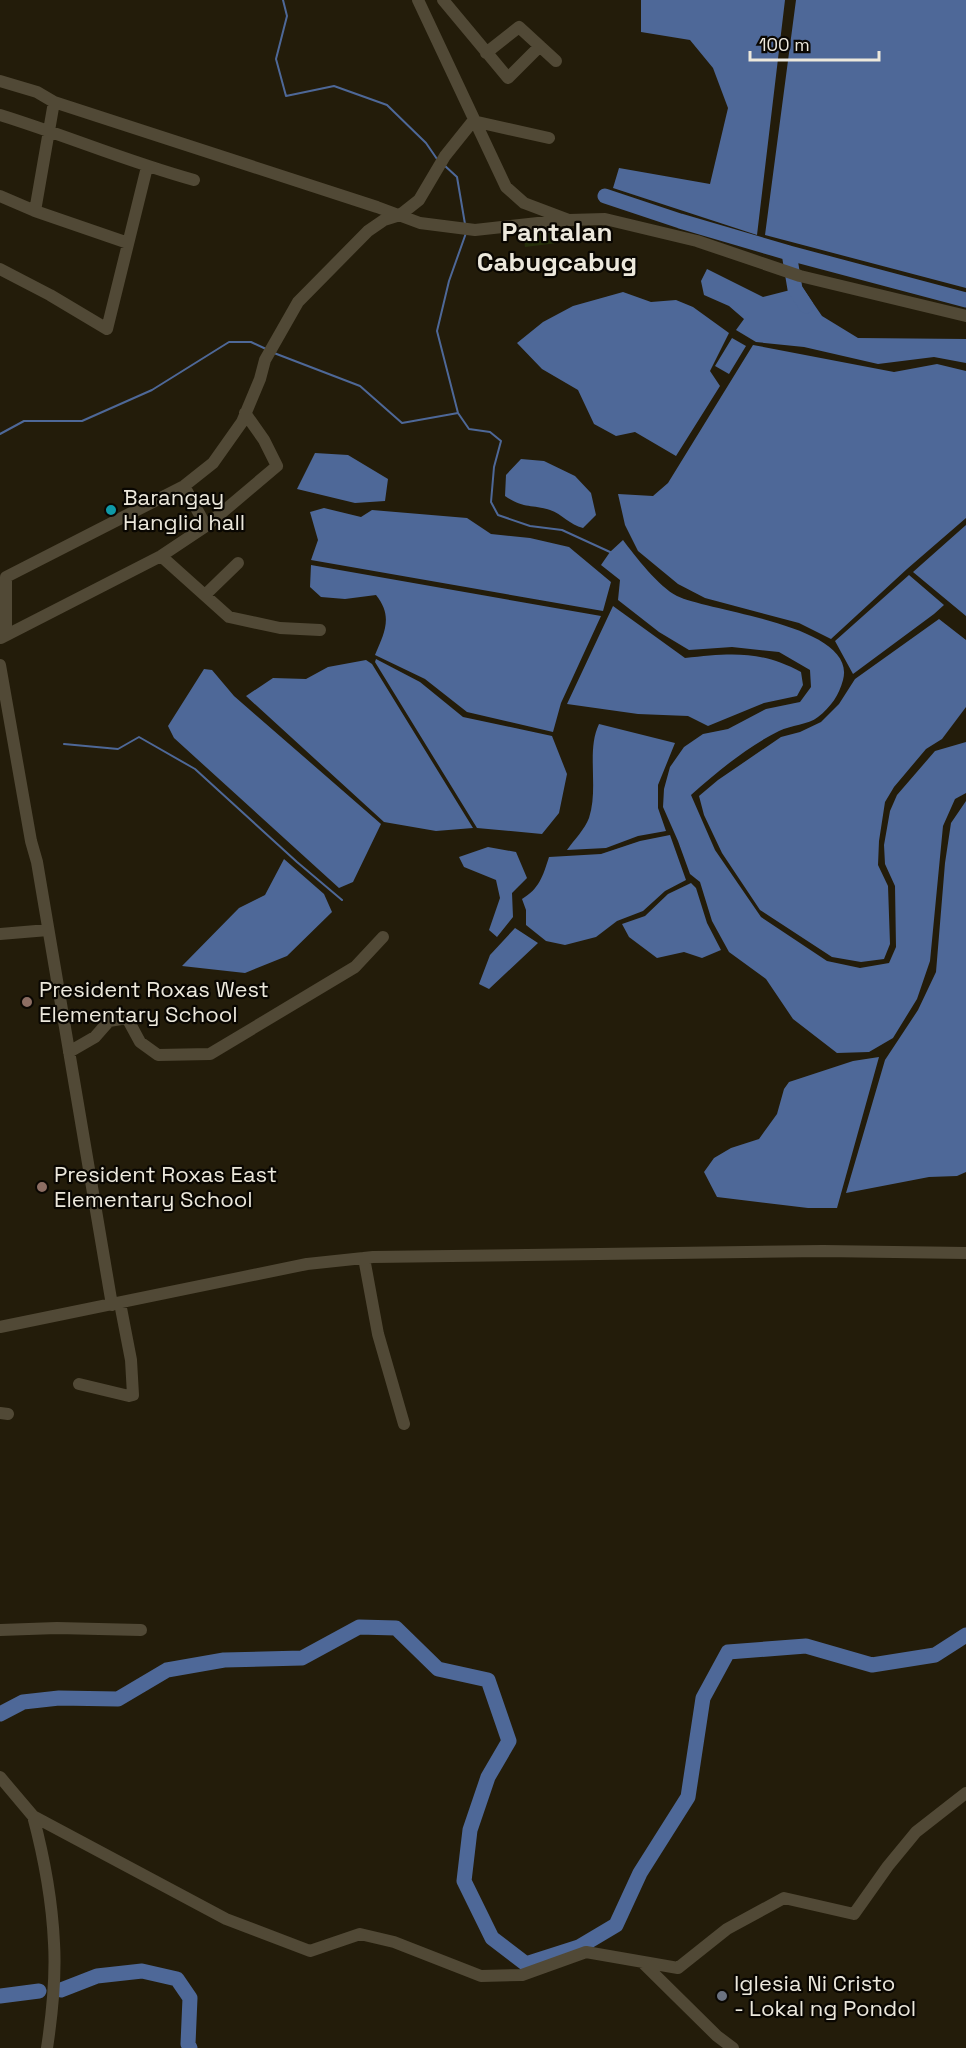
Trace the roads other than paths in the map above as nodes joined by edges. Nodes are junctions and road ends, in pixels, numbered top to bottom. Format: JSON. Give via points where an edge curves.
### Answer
{"nodes":[{"id":1,"x":443,"y":0,"type":"edge"},
{"id":2,"x":421,"y":1,"type":"edge"},
{"id":3,"x":540,"y":46,"type":"junction"},
{"id":4,"x":486,"y":53,"type":"junction"},
{"id":5,"x":556,"y":61,"type":"dead end"},
{"id":6,"x":0,"y":81,"type":"edge"},
{"id":7,"x":54,"y":102,"type":"junction"},
{"id":8,"x":0,"y":115,"type":"edge"},
{"id":9,"x":474,"y":121,"type":"junction"},
{"id":10,"x":49,"y":130,"type":"junction"},
{"id":11,"x":549,"y":138,"type":"dead end"},
{"id":12,"x":147,"y":167,"type":"junction"},
{"id":13,"x":194,"y":180,"type":"dead end"},
{"id":14,"x":0,"y":196,"type":"edge"},
{"id":15,"x":35,"y":211,"type":"junction"},
{"id":16,"x":400,"y":215,"type":"junction"},
{"id":17,"x":569,"y":220,"type":"junction"},
{"id":18,"x":128,"y":243,"type":"junction"},
{"id":19,"x":0,"y":268,"type":"edge"},
{"id":20,"x":966,"y":316,"type":"edge"},
{"id":21,"x":245,"y":413,"type":"junction"},
{"id":22,"x":184,"y":486,"type":"junction"},
{"id":23,"x":206,"y":526,"type":"junction"},
{"id":24,"x":161,"y":556,"type":"junction"},
{"id":25,"x":238,"y":563,"type":"dead end"},
{"id":26,"x":206,"y":595,"type":"junction"},
{"id":27,"x":4,"y":611,"type":"edge"},
{"id":28,"x":320,"y":630,"type":"dead end"},
{"id":29,"x":3,"y":637,"type":"edge"},
{"id":30,"x":0,"y":665,"type":"edge"},
{"id":31,"x":48,"y":930,"type":"junction"},
{"id":32,"x":0,"y":934,"type":"edge"},
{"id":33,"x":383,"y":937,"type":"dead end"},
{"id":34,"x":69,"y":1052,"type":"junction"},
{"id":35,"x":966,"y":1253,"type":"edge"},
{"id":36,"x":364,"y":1258,"type":"junction"},
{"id":37,"x":116,"y":1304,"type":"junction"},
{"id":38,"x":0,"y":1327,"type":"edge"},
{"id":39,"x":79,"y":1384,"type":"dead end"},
{"id":40,"x":404,"y":1424,"type":"dead end"},
{"id":41,"x":0,"y":1630,"type":"edge"},
{"id":42,"x":141,"y":1630,"type":"dead end"},
{"id":43,"x":0,"y":1777,"type":"edge"},
{"id":44,"x":966,"y":1793,"type":"edge"},
{"id":45,"x":33,"y":1816,"type":"junction"},
{"id":46,"x":642,"y":1962,"type":"junction"},
{"id":47,"x":46,"y":2048,"type":"edge"},
{"id":48,"x":733,"y":2048,"type":"edge"}],
"edges":[{"from":1,"to":4,"type":"street"},
{"from":2,"to":9,"type":"street"},
{"from":3,"to":4,"type":"street","via":[[519,27]]},
{"from":3,"to":4,"type":"street","via":[[507,78]]},
{"from":3,"to":5,"type":"street"},
{"from":6,"to":7,"type":"street","via":[[37,92]]},
{"from":7,"to":10,"type":"street"},
{"from":7,"to":16,"type":"street"},
{"from":8,"to":10,"type":"street"},
{"from":9,"to":11,"type":"street"},
{"from":9,"to":16,"type":"street","via":[[419,200]]},
{"from":9,"to":17,"type":"street","via":[[506,187],[524,203]]},
{"from":10,"to":12,"type":"street"},
{"from":10,"to":15,"type":"street"},
{"from":12,"to":13,"type":"street"},
{"from":12,"to":18,"type":"street"},
{"from":14,"to":15,"type":"street"},
{"from":15,"to":18,"type":"street"},
{"from":16,"to":17,"type":"street","via":[[420,223],[475,230]]},
{"from":16,"to":21,"type":"street","via":[[368,231],[298,302],[272,344]]},
{"from":17,"to":20,"type":"street","via":[[605,219],[697,241],[794,274]]},
{"from":18,"to":19,"type":"street","via":[[107,329]]},
{"from":21,"to":22,"type":"street","via":[[213,463]]},
{"from":21,"to":23,"type":"street","via":[[278,466]]},
{"from":22,"to":23,"type":"street"},
{"from":22,"to":27,"type":"street","via":[[6,577]]},
{"from":23,"to":24,"type":"street"},
{"from":24,"to":26,"type":"street"},
{"from":24,"to":29,"type":"street"},
{"from":25,"to":26,"type":"street"},
{"from":26,"to":28,"type":"street","via":[[229,617],[280,628]]},
{"from":27,"to":29,"type":"street"},
{"from":30,"to":31,"type":"street"},
{"from":31,"to":32,"type":"street"},
{"from":31,"to":34,"type":"street"},
{"from":33,"to":34,"type":"street","via":[[355,967],[210,1054],[158,1055],[140,1042],[127,1018],[110,1021],[96,1037]]},
{"from":34,"to":37,"type":"street"},
{"from":35,"to":36,"type":"street","via":[[823,1251]]},
{"from":36,"to":37,"type":"street","via":[[307,1264]]},
{"from":36,"to":40,"type":"street","via":[[378,1334]]},
{"from":37,"to":38,"type":"street"},
{"from":37,"to":39,"type":"street","via":[[131,1360],[133,1395]]},
{"from":41,"to":42,"type":"street"},
{"from":43,"to":45,"type":"street"},
{"from":44,"to":46,"type":"street","via":[[916,1832],[854,1914],[784,1898],[727,1929],[678,1968]]},
{"from":45,"to":46,"type":"street","via":[[226,1919],[310,1951],[360,1934],[394,1942],[481,1976],[522,1975],[586,1952]]},
{"from":45,"to":47,"type":"street","via":[[44,1859],[54,1944]]},
{"from":46,"to":48,"type":"street"}]}
